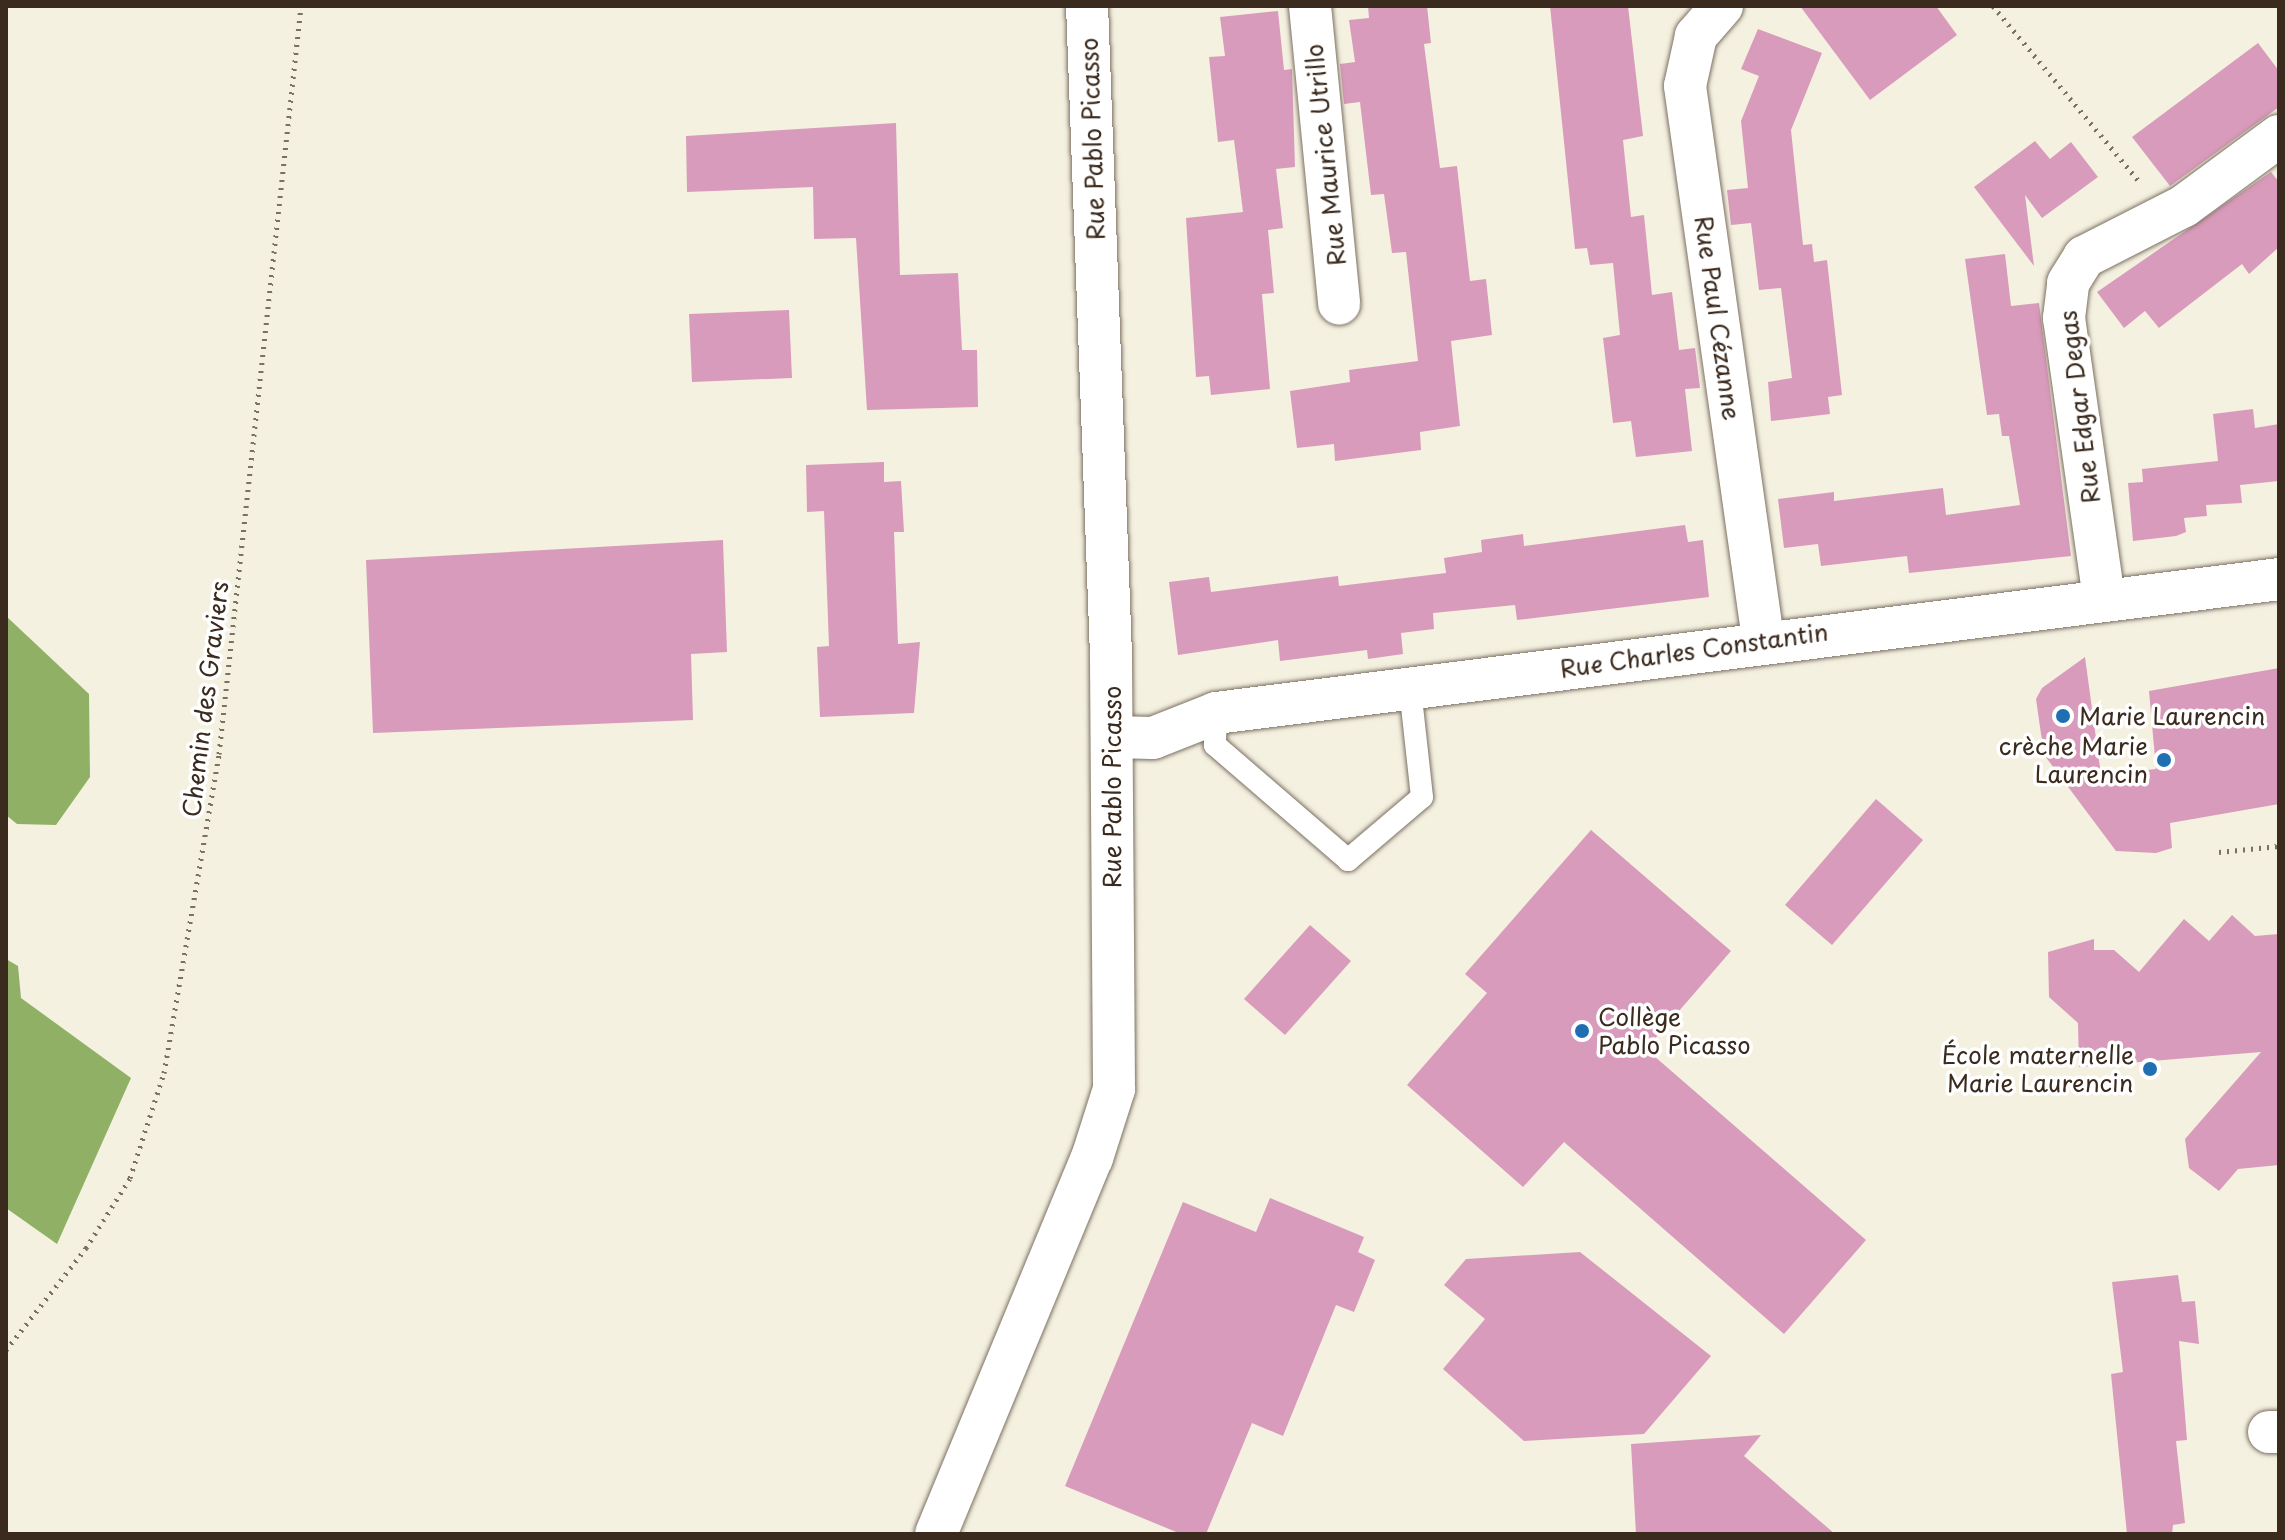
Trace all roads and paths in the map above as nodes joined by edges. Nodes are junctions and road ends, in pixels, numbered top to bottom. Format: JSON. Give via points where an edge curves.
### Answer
{"nodes":[{"id":1,"x":301,"y":6,"type":"edge"},
{"id":2,"x":1087,"y":6,"type":"edge"},
{"id":3,"x":1310,"y":6,"type":"edge"},
{"id":4,"x":1993,"y":6,"type":"edge"},
{"id":5,"x":1702,"y":16,"type":"edge"},
{"id":6,"x":2279,"y":136,"type":"edge"},
{"id":7,"x":2166,"y":215,"type":"junction"},
{"id":8,"x":1339,"y":304,"type":"dead end"},
{"id":9,"x":2279,"y":579,"type":"edge"},
{"id":10,"x":2104,"y":599,"type":"junction"},
{"id":11,"x":1763,"y":639,"type":"junction"},
{"id":12,"x":1410,"y":688,"type":"junction"},
{"id":13,"x":1216,"y":713,"type":"junction"},
{"id":14,"x":1112,"y":737,"type":"junction"},
{"id":15,"x":2279,"y":846,"type":"edge"},
{"id":16,"x":2219,"y":852,"type":"dead end"},
{"id":17,"x":6,"y":1350,"type":"edge"},
{"id":18,"x":936,"y":1534,"type":"edge"}],
"edges":[{"from":1,"to":17,"type":"path","name":"Chemin des Graviers","via":[[219,754],[164,1073],[130,1178],[86,1248]]},
{"from":2,"to":14,"type":"street","name":"Rue Pablo Picasso"},
{"from":3,"to":8,"type":"street","name":"Rue Maurice Utrillo"},
{"from":4,"to":7,"type":"path"},
{"from":5,"to":11,"type":"street","name":"Rue Paul Cézanne","via":[[1685,86]]},
{"from":6,"to":7,"type":"street","name":"Rue Edgar Degas"},
{"from":7,"to":10,"type":"street","name":"Rue Edgar Degas","via":[[2084,257],[2068,283],[2064,318]]},
{"from":9,"to":10,"type":"street","name":"Rue Charles Constantin"},
{"from":10,"to":11,"type":"street","name":"Rue Charles Constantin"},
{"from":11,"to":12,"type":"street","name":"Rue Charles Constantin"},
{"from":12,"to":13,"type":"street","name":"Rue Charles Constantin"},
{"from":12,"to":13,"type":"lane","via":[[1422,797],[1348,860],[1215,745]]},
{"from":13,"to":14,"type":"street","name":"Rue Charles Constantin","via":[[1153,738]]},
{"from":14,"to":18,"type":"street","name":"Rue Pablo Picasso","via":[[1114,1089],[1092,1158]]},
{"from":15,"to":16,"type":"path"}]}
